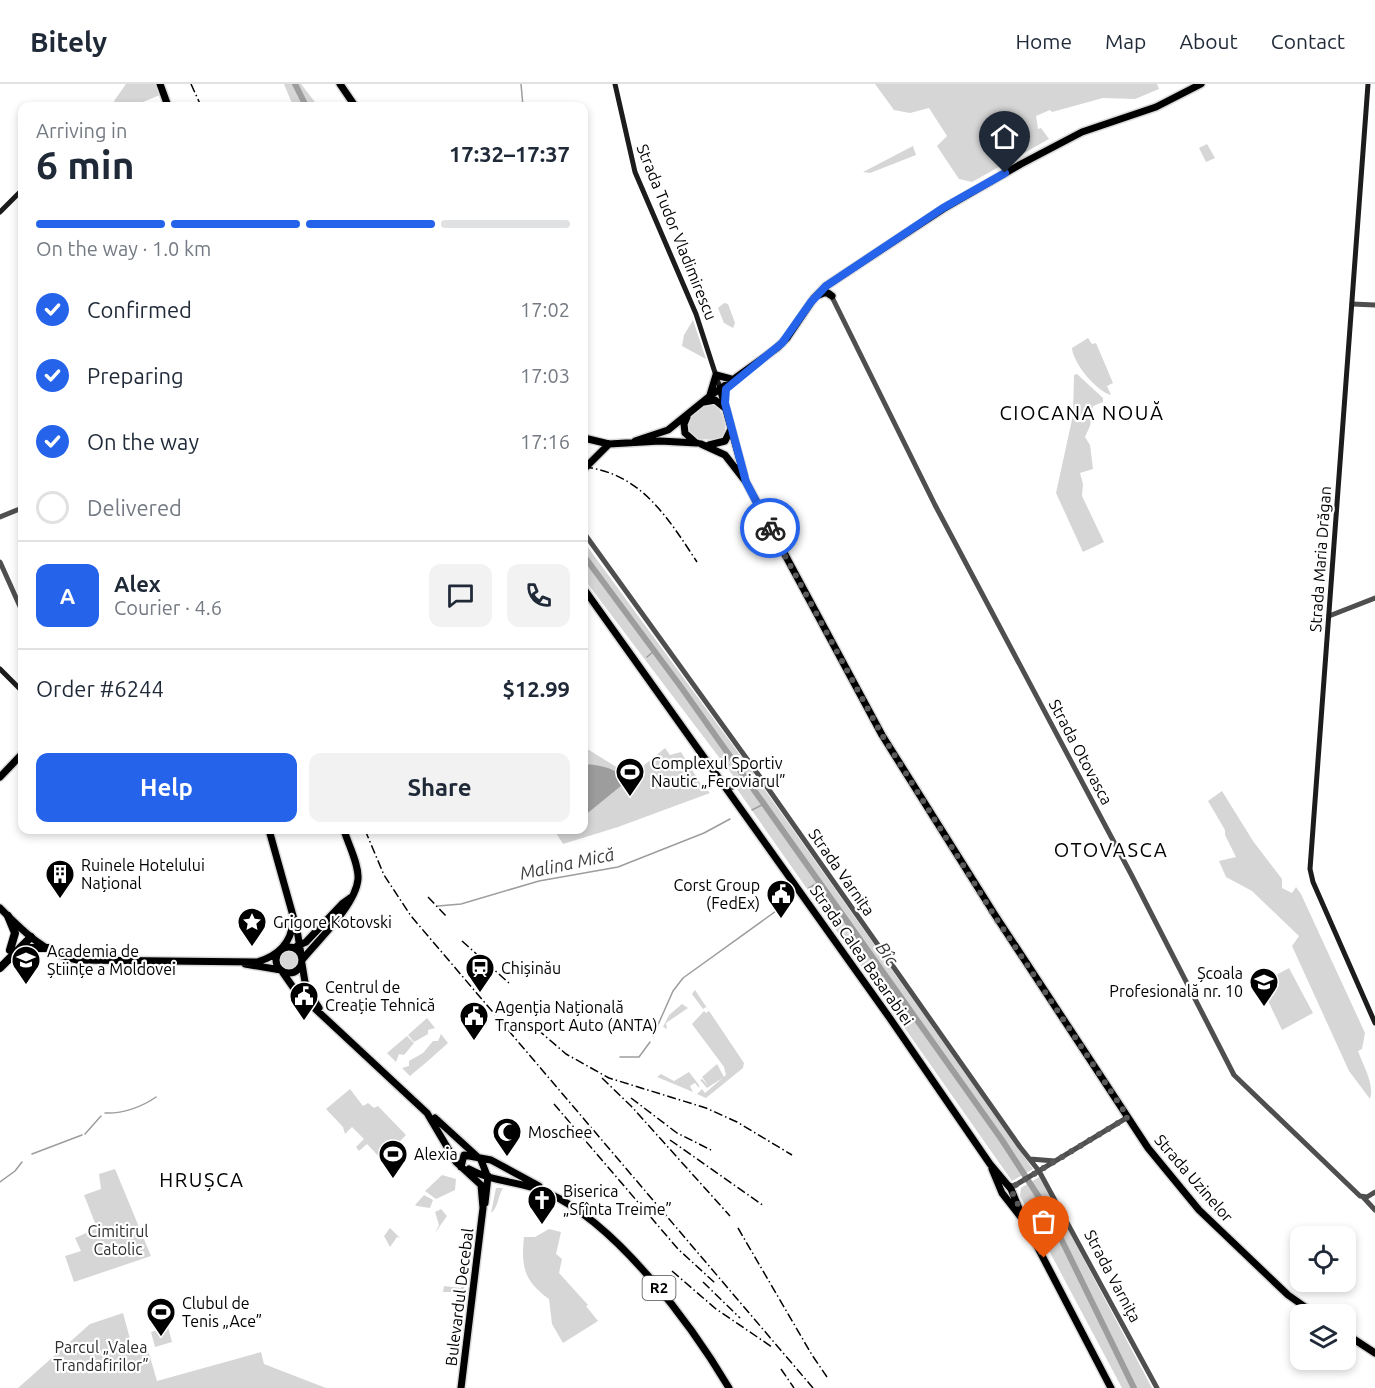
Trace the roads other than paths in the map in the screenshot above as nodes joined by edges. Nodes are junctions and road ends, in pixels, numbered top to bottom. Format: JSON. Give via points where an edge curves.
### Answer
{"nodes":[{"id":1,"x":160,"y":84,"type":"edge"},
{"id":2,"x":340,"y":84,"type":"edge"},
{"id":3,"x":615,"y":84,"type":"edge"},
{"id":4,"x":1200,"y":84,"type":"edge"},
{"id":5,"x":1368,"y":84,"type":"edge"},
{"id":6,"x":166,"y":102,"type":"edge"},
{"id":7,"x":352,"y":102,"type":"edge"},
{"id":8,"x":18,"y":194,"type":"edge"},
{"id":9,"x":0,"y":212,"type":"edge"},
{"id":10,"x":826,"y":286,"type":"junction"},
{"id":11,"x":832,"y":296,"type":"junction"},
{"id":12,"x":1352,"y":304,"type":"junction"},
{"id":13,"x":1375,"y":305,"type":"edge"},
{"id":14,"x":797,"y":323,"type":"junction"},
{"id":15,"x":716,"y":375,"type":"junction"},
{"id":16,"x":737,"y":377,"type":"junction"},
{"id":17,"x":720,"y":388,"type":"junction"},
{"id":18,"x":710,"y":396,"type":"junction"},
{"id":19,"x":701,"y":403,"type":"junction"},
{"id":20,"x":725,"y":403,"type":"junction"},
{"id":21,"x":691,"y":412,"type":"junction"},
{"id":22,"x":728,"y":413,"type":"junction"},
{"id":23,"x":731,"y":426,"type":"junction"},
{"id":24,"x":588,"y":439,"type":"edge"},
{"id":25,"x":635,"y":441,"type":"junction"},
{"id":26,"x":609,"y":444,"type":"junction"},
{"id":27,"x":699,"y":444,"type":"junction"},
{"id":28,"x":588,"y":465,"type":"edge"},
{"id":29,"x":746,"y":482,"type":"junction"},
{"id":30,"x":18,"y":510,"type":"edge"},
{"id":31,"x":0,"y":517,"type":"edge"},
{"id":32,"x":588,"y":539,"type":"edge"},
{"id":33,"x":0,"y":562,"type":"edge"},
{"id":34,"x":588,"y":595,"type":"edge"},
{"id":35,"x":1375,"y":598,"type":"edge"},
{"id":36,"x":18,"y":601,"type":"edge"},
{"id":37,"x":1329,"y":616,"type":"junction"},
{"id":38,"x":0,"y":669,"type":"edge"},
{"id":39,"x":18,"y":687,"type":"edge"},
{"id":40,"x":18,"y":758,"type":"edge"},
{"id":41,"x":0,"y":777,"type":"edge"},
{"id":42,"x":759,"y":778,"type":"junction"},
{"id":43,"x":728,"y":789,"type":"junction"},
{"id":44,"x":270,"y":834,"type":"edge"},
{"id":45,"x":345,"y":834,"type":"edge"},
{"id":46,"x":350,"y":898,"type":"junction"},
{"id":47,"x":0,"y":908,"type":"edge"},
{"id":48,"x":8,"y":916,"type":"junction"},
{"id":49,"x":292,"y":922,"type":"junction"},
{"id":50,"x":297,"y":930,"type":"junction"},
{"id":51,"x":29,"y":935,"type":"junction"},
{"id":52,"x":311,"y":937,"type":"junction"},
{"id":53,"x":295,"y":946,"type":"junction"},
{"id":54,"x":48,"y":948,"type":"junction"},
{"id":55,"x":280,"y":951,"type":"junction"},
{"id":56,"x":12,"y":952,"type":"junction"},
{"id":57,"x":302,"y":959,"type":"junction"},
{"id":58,"x":0,"y":961,"type":"edge"},
{"id":59,"x":246,"y":964,"type":"junction"},
{"id":60,"x":0,"y":968,"type":"edge"},
{"id":61,"x":281,"y":970,"type":"junction"},
{"id":62,"x":328,"y":1019,"type":"junction"},
{"id":63,"x":1375,"y":1023,"type":"edge"},
{"id":64,"x":427,"y":1113,"type":"junction"},
{"id":65,"x":1128,"y":1117,"type":"junction"},
{"id":66,"x":475,"y":1155,"type":"junction"},
{"id":67,"x":1030,"y":1159,"type":"junction"},
{"id":68,"x":491,"y":1160,"type":"junction"},
{"id":69,"x":1057,"y":1161,"type":"junction"},
{"id":70,"x":990,"y":1164,"type":"junction"},
{"id":71,"x":1049,"y":1165,"type":"junction"},
{"id":72,"x":461,"y":1167,"type":"junction"},
{"id":73,"x":514,"y":1172,"type":"junction"},
{"id":74,"x":1037,"y":1172,"type":"junction"},
{"id":75,"x":488,"y":1178,"type":"junction"},
{"id":76,"x":1045,"y":1180,"type":"junction"},
{"id":77,"x":499,"y":1181,"type":"junction"},
{"id":78,"x":512,"y":1182,"type":"junction"},
{"id":79,"x":1013,"y":1187,"type":"junction"},
{"id":80,"x":488,"y":1191,"type":"junction"},
{"id":81,"x":1375,"y":1191,"type":"edge"},
{"id":82,"x":548,"y":1193,"type":"junction"},
{"id":83,"x":1002,"y":1193,"type":"junction"},
{"id":84,"x":1362,"y":1197,"type":"junction"},
{"id":85,"x":483,"y":1208,"type":"junction"},
{"id":86,"x":1375,"y":1210,"type":"edge"},
{"id":87,"x":1025,"y":1223,"type":"junction"},
{"id":88,"x":1301,"y":1304,"type":"edge"},
{"id":89,"x":1356,"y":1341,"type":"edge"},
{"id":90,"x":1375,"y":1353,"type":"edge"},
{"id":91,"x":461,"y":1388,"type":"edge"},
{"id":92,"x":729,"y":1388,"type":"edge"},
{"id":93,"x":1111,"y":1388,"type":"edge"},
{"id":94,"x":1157,"y":1388,"type":"edge"}],
"edges":[{"from":1,"to":6,"type":"main road"},
{"from":2,"to":7,"type":"main road"},
{"from":3,"to":15,"type":"main road","name":"Strada Tudor Vladimirescu","via":[[635,172],[696,314]]},
{"from":4,"to":10,"type":"main road","via":[[1156,107],[1082,132],[1021,164],[943,208]]},
{"from":5,"to":12,"type":"main road","name":"Strada Maria Drăgan"},
{"from":8,"to":9,"type":"main road"},
{"from":10,"to":11,"type":"street","name":"Strada Otovasca"},
{"from":10,"to":14,"type":"main road"},
{"from":11,"to":14,"type":"main road","via":[[828,292],[820,294]]},
{"from":11,"to":84,"type":"street","name":"Strada Otovasca","via":[[935,506],[1234,1075]]},
{"from":12,"to":13,"type":"street"},
{"from":12,"to":37,"type":"main road","name":"Strada Maria Drăgan"},
{"from":14,"to":16,"type":"main road","via":[[777,348]]},
{"from":15,"to":16,"type":"main road","via":[[726,379]]},
{"from":15,"to":17,"type":"main road","name":"Strada Tudor Vladimirescu"},
{"from":15,"to":18,"type":"main road"},
{"from":16,"to":17,"type":"main road"},
{"from":16,"to":20,"type":"main road","via":[[726,389]]},
{"from":17,"to":18,"type":"main road"},
{"from":17,"to":20,"type":"main road","name":"Strada Uzinelor"},
{"from":18,"to":19,"type":"main road"},
{"from":19,"to":21,"type":"main road"},
{"from":19,"to":22,"type":"main road","via":[[715,400]]},
{"from":20,"to":22,"type":"main road","name":"Strada Uzinelor"},
{"from":21,"to":25,"type":"main road","via":[[665,432]]},
{"from":21,"to":27,"type":"main road","via":[[683,428]]},
{"from":22,"to":23,"type":"main road","name":"Strada Uzinelor"},
{"from":23,"to":27,"type":"main road","via":[[722,443]]},
{"from":23,"to":29,"type":"main road","name":"Strada Uzinelor"},
{"from":24,"to":26,"type":"main road"},
{"from":25,"to":26,"type":"main road"},
{"from":25,"to":27,"type":"main road"},
{"from":26,"to":28,"type":"main road"},
{"from":27,"to":29,"type":"main road","name":"Strada Uzinelor","via":[[725,455]]},
{"from":29,"to":65,"type":"main road","name":"Strada Uzinelor","via":[[882,735],[994,915]]},
{"from":30,"to":31,"type":"street"},
{"from":32,"to":42,"type":"street","name":"Strada Varnița"},
{"from":33,"to":36,"type":"street"},
{"from":34,"to":43,"type":"main road","name":"Strada Calea Basarabiei"},
{"from":35,"to":37,"type":"street"},
{"from":37,"to":63,"type":"main road","name":"Strada Maria Drăgan","via":[[1311,876]]},
{"from":38,"to":39,"type":"main road"},
{"from":40,"to":41,"type":"main road"},
{"from":42,"to":43,"type":"street"},
{"from":42,"to":67,"type":"street","name":"Strada Varnița"},
{"from":43,"to":70,"type":"main road","name":"Strada Calea Basarabiei"},
{"from":44,"to":49,"type":"main road"},
{"from":45,"to":46,"type":"main road","via":[[358,877]]},
{"from":46,"to":52,"type":"main road"},
{"from":46,"to":57,"type":"main road"},
{"from":47,"to":48,"type":"main road"},
{"from":48,"to":51,"type":"main road"},
{"from":48,"to":56,"type":"highway","via":[[15,937]]},
{"from":49,"to":50,"type":"main road"},
{"from":49,"to":55,"type":"main road","via":[[291,934]]},
{"from":50,"to":52,"type":"main road"},
{"from":50,"to":53,"type":"main road"},
{"from":51,"to":54,"type":"main road"},
{"from":51,"to":56,"type":"highway"},
{"from":52,"to":53,"type":"main road"},
{"from":53,"to":55,"type":"main road"},
{"from":53,"to":57,"type":"main road"},
{"from":54,"to":56,"type":"highway"},
{"from":54,"to":59,"type":"main road","via":[[77,960]]},
{"from":55,"to":59,"type":"main road"},
{"from":55,"to":61,"type":"main road","via":[[276,961]]},
{"from":56,"to":58,"type":"highway"},
{"from":56,"to":60,"type":"highway"},
{"from":57,"to":61,"type":"main road","via":[[292,973]]},
{"from":57,"to":62,"type":"main road","number":"R2","via":[[308,992]]},
{"from":59,"to":61,"type":"main road"},
{"from":61,"to":62,"type":"main road","number":"R2","via":[[290,986]]},
{"from":62,"to":64,"type":"main road","number":"R2"},
{"from":64,"to":66,"type":"main road","number":"R2"},
{"from":64,"to":72,"type":"main road","number":"R2"},
{"from":65,"to":69,"type":"street"},
{"from":65,"to":88,"type":"main road","name":"Strada Uzinelor","via":[[1157,1160],[1199,1210]]},
{"from":66,"to":68,"type":"main road","number":"R2"},
{"from":66,"to":72,"type":"main road","via":[[462,1156]]},
{"from":66,"to":75,"type":"main road","via":[[484,1164]]},
{"from":67,"to":69,"type":"street"},
{"from":67,"to":74,"type":"street","name":"Strada Varnița"},
{"from":68,"to":73,"type":"main road","number":"R2"},
{"from":68,"to":75,"type":"main road","name":"Bulevardul Decebal"},
{"from":69,"to":71,"type":"street"},
{"from":70,"to":79,"type":"main road","name":"Strada Calea Basarabiei"},
{"from":70,"to":83,"type":"main road","name":"Strada Calea Basarabiei"},
{"from":71,"to":74,"type":"street"},
{"from":71,"to":76,"type":"street"},
{"from":72,"to":75,"type":"main road","number":"R2"},
{"from":72,"to":85,"type":"main road","name":"Bulevardul Decebal","via":[[481,1185]]},
{"from":73,"to":78,"type":"main road"},
{"from":73,"to":82,"type":"main road","number":"R2"},
{"from":74,"to":76,"type":"street","name":"Strada Varnița"},
{"from":74,"to":79,"type":"street"},
{"from":75,"to":77,"type":"main road","number":"R2"},
{"from":75,"to":80,"type":"main road","name":"Bulevardul Decebal"},
{"from":76,"to":94,"type":"street","name":"Strada Varnița"},
{"from":77,"to":78,"type":"main road","number":"R2"},
{"from":77,"to":80,"type":"main road"},
{"from":78,"to":82,"type":"main road","number":"R2"},
{"from":79,"to":83,"type":"main road"},
{"from":79,"to":87,"type":"main road","name":"Strada Calea Basarabiei"},
{"from":80,"to":85,"type":"main road","name":"Bulevardul Decebal"},
{"from":81,"to":84,"type":"street"},
{"from":82,"to":92,"type":"main road","number":"R2","via":[[600,1228],[658,1287],[713,1360]]},
{"from":83,"to":87,"type":"main road","name":"Strada Calea Basarabiei"},
{"from":84,"to":86,"type":"street","name":"Strada Otovasca"},
{"from":85,"to":91,"type":"main road","name":"Bulevardul Decebal"},
{"from":87,"to":93,"type":"main road","name":"Strada Calea Basarabiei"},
{"from":89,"to":90,"type":"main road"}]}
